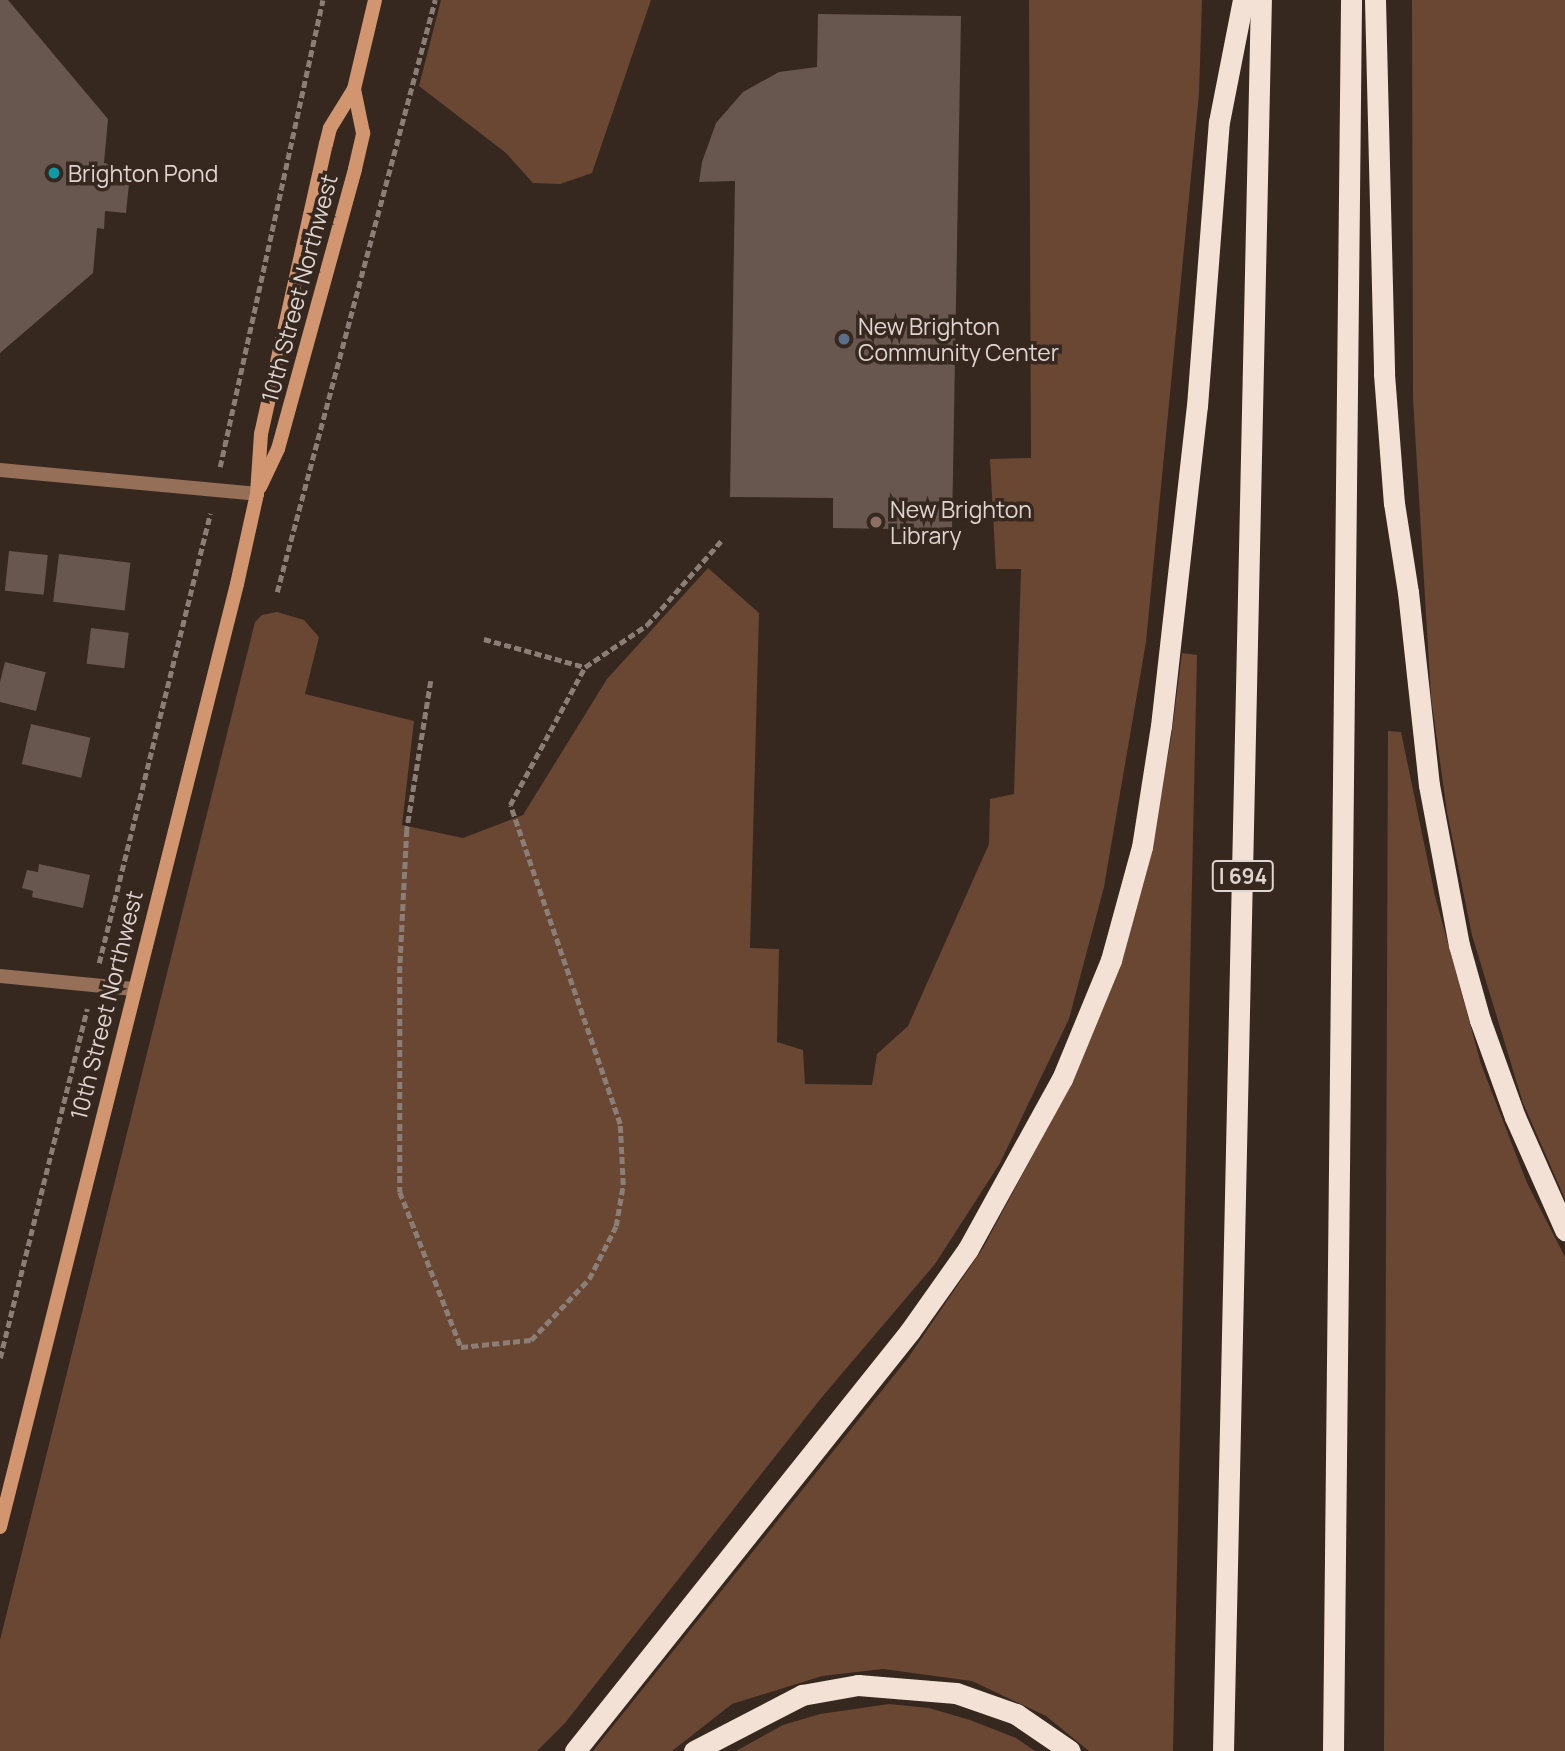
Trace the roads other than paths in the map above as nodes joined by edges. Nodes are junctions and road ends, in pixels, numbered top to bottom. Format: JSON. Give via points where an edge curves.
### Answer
{"nodes":[{"id":1,"x":375,"y":0,"type":"edge"},
{"id":2,"x":1243,"y":0,"type":"edge"},
{"id":3,"x":1261,"y":0,"type":"edge"},
{"id":4,"x":1352,"y":0,"type":"edge"},
{"id":5,"x":1375,"y":0,"type":"edge"},
{"id":6,"x":354,"y":89,"type":"junction"},
{"id":7,"x":0,"y":470,"type":"edge"},
{"id":8,"x":257,"y":495,"type":"junction"},
{"id":9,"x":0,"y":976,"type":"edge"},
{"id":10,"x":133,"y":989,"type":"junction"},
{"id":11,"x":1565,"y":1230,"type":"edge"},
{"id":12,"x":6,"y":1478,"type":"edge"},
{"id":13,"x":0,"y":1527,"type":"edge"},
{"id":14,"x":575,"y":1751,"type":"edge"},
{"id":15,"x":694,"y":1751,"type":"edge"},
{"id":16,"x":1070,"y":1751,"type":"edge"},
{"id":17,"x":1223,"y":1751,"type":"edge"},
{"id":18,"x":1333,"y":1751,"type":"edge"}],
"edges":[{"from":1,"to":6,"type":"street","name":"10th Street Northwest"},
{"from":2,"to":14,"type":"highway","via":[[1219,122],[1197,407],[1160,737],[1143,847],[1111,960],[1062,1079],[968,1248],[910,1331]]},
{"from":3,"to":17,"type":"highway","number":"I 694"},
{"from":4,"to":18,"type":"highway"},
{"from":5,"to":11,"type":"highway","via":[[1384,374],[1394,503],[1429,785],[1459,944],[1480,1020],[1520,1130]]},
{"from":6,"to":8,"type":"street","name":"10th Street Northwest","via":[[330,128],[326,144],[261,434]]},
{"from":6,"to":8,"type":"street","name":"10th Street Northwest","via":[[363,134],[355,169],[278,449]]},
{"from":7,"to":8,"type":"street"},
{"from":8,"to":10,"type":"street","name":"10th Street Northwest"},
{"from":9,"to":10,"type":"street"},
{"from":10,"to":12,"type":"street","name":"10th Street Northwest"},
{"from":12,"to":13,"type":"street","name":"10th Street Northwest"},
{"from":15,"to":16,"type":"highway","via":[[802,1695],[858,1685],[956,1693],[1016,1714]]}]}
